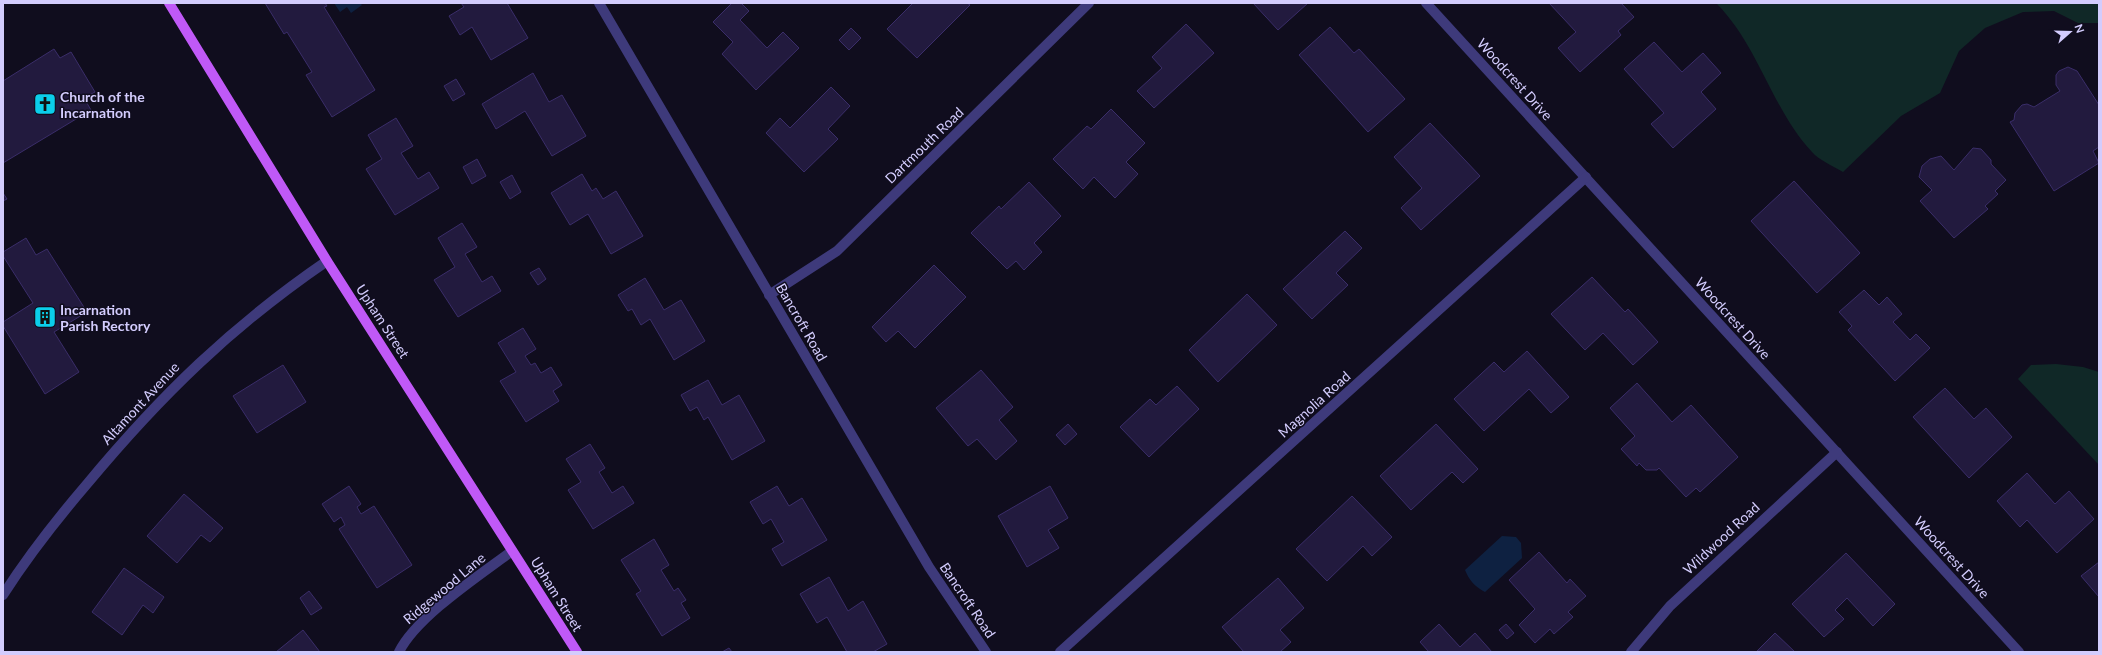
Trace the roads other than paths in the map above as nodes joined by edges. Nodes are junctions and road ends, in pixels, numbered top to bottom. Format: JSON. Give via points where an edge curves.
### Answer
{"nodes":[{"id":1,"x":169,"y":3,"type":"edge"},
{"id":2,"x":599,"y":3,"type":"edge"},
{"id":3,"x":1089,"y":3,"type":"edge"},
{"id":4,"x":1426,"y":3,"type":"edge"},
{"id":5,"x":1586,"y":177,"type":"junction"},
{"id":6,"x":327,"y":261,"type":"junction"},
{"id":7,"x":769,"y":295,"type":"junction"},
{"id":8,"x":1837,"y":452,"type":"junction"},
{"id":9,"x":512,"y":551,"type":"junction"},
{"id":10,"x":3,"y":595,"type":"edge"},
{"id":11,"x":399,"y":652,"type":"edge"},
{"id":12,"x":577,"y":652,"type":"edge"},
{"id":13,"x":986,"y":652,"type":"edge"},
{"id":14,"x":1060,"y":652,"type":"edge"},
{"id":15,"x":1631,"y":652,"type":"edge"},
{"id":16,"x":2019,"y":652,"type":"edge"}],
"edges":[{"from":1,"to":6,"type":"main road","name":"Upham Street"},
{"from":2,"to":7,"type":"street","name":"Bancroft Road"},
{"from":3,"to":7,"type":"street","name":"Dartmouth Road","via":[[837,251]]},
{"from":4,"to":5,"type":"street","name":"Woodcrest Drive"},
{"from":5,"to":8,"type":"street","name":"Woodcrest Drive"},
{"from":5,"to":14,"type":"street","name":"Magnolia Road"},
{"from":6,"to":9,"type":"main road","name":"Upham Street"},
{"from":6,"to":10,"type":"street","name":"Altamont Avenue","via":[[269,301],[231,332],[158,401],[66,509]]},
{"from":7,"to":13,"type":"street","name":"Bancroft Road","via":[[929,567]]},
{"from":8,"to":15,"type":"street","name":"Wildwood Road","via":[[1670,606]]},
{"from":8,"to":16,"type":"street","name":"Woodcrest Drive"},
{"from":9,"to":11,"type":"street","name":"Ridgewood Lane","via":[[423,621]]},
{"from":9,"to":12,"type":"main road","name":"Upham Street"}]}
